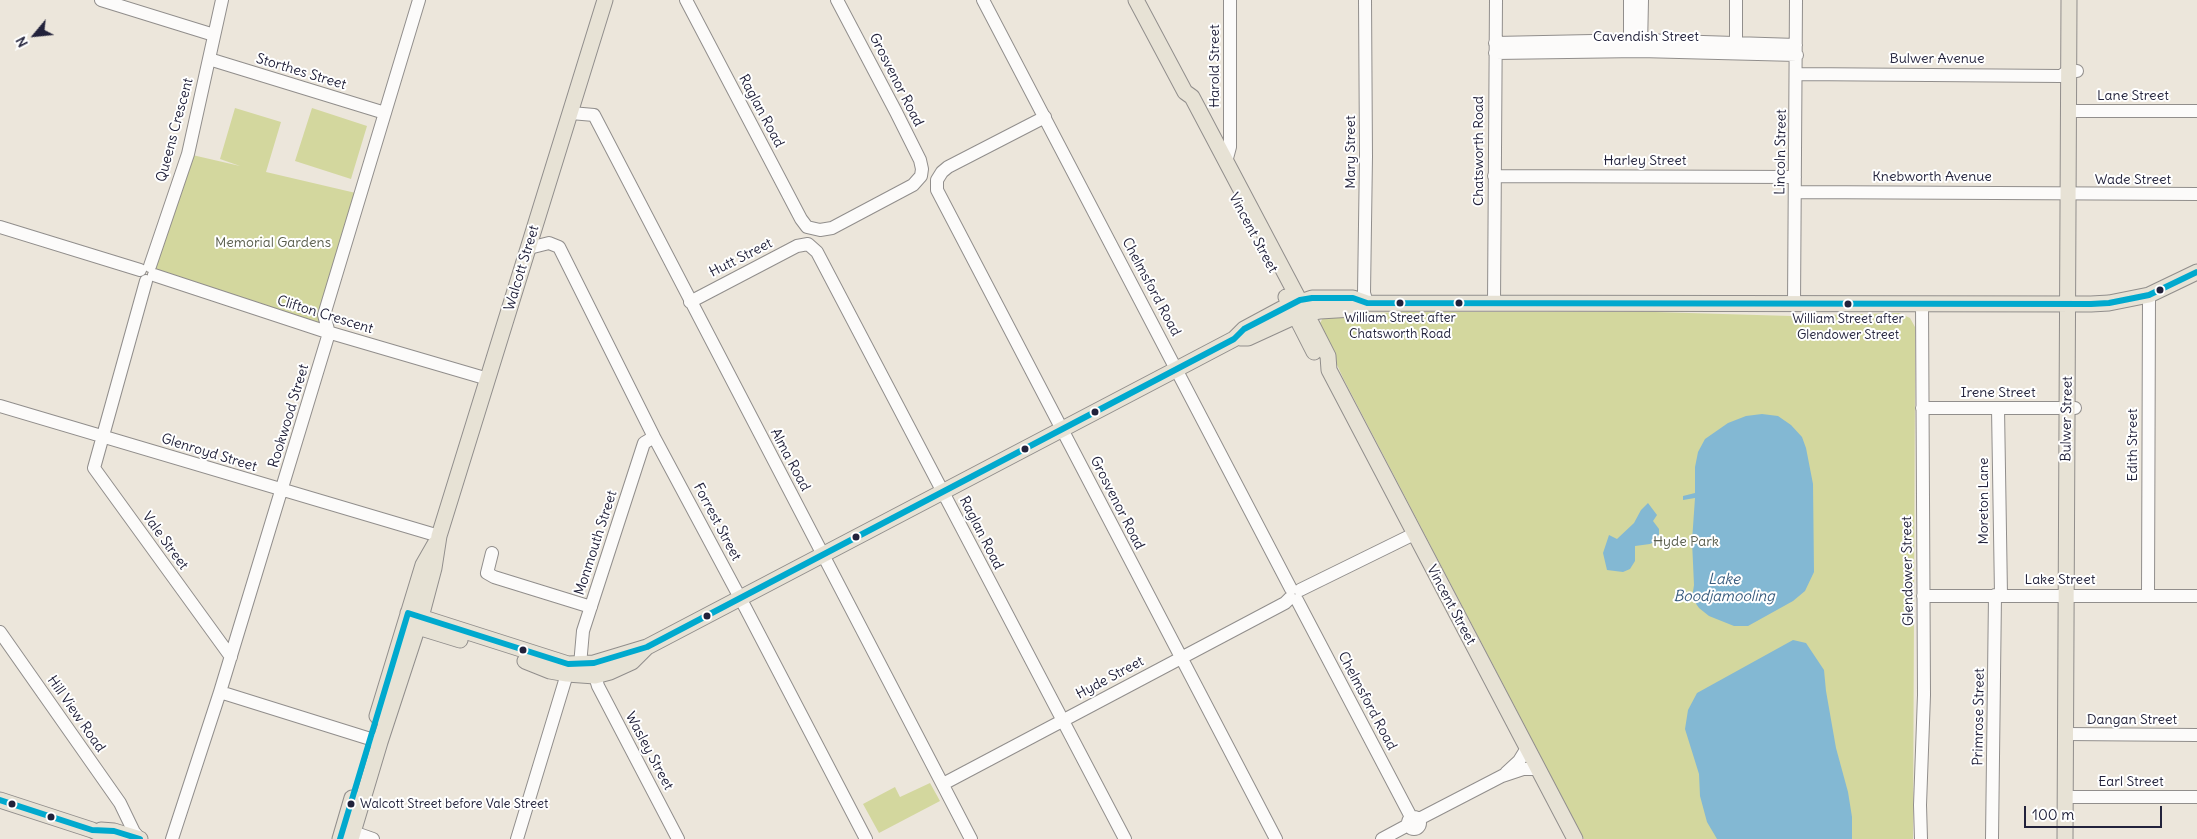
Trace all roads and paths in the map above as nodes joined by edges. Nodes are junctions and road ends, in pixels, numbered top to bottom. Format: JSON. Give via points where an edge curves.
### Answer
{"nodes":[{"id":1,"x":101,"y":0,"type":"edge"},
{"id":2,"x":222,"y":0,"type":"edge"},
{"id":3,"x":419,"y":0,"type":"edge"},
{"id":4,"x":605,"y":0,"type":"edge"},
{"id":5,"x":686,"y":0,"type":"edge"},
{"id":6,"x":838,"y":0,"type":"edge"},
{"id":7,"x":983,"y":0,"type":"edge"},
{"id":8,"x":1136,"y":0,"type":"edge"},
{"id":9,"x":1230,"y":0,"type":"edge"},
{"id":10,"x":1365,"y":0,"type":"edge"},
{"id":11,"x":1496,"y":0,"type":"edge"},
{"id":12,"x":1630,"y":0,"type":"edge"},
{"id":13,"x":1642,"y":0,"type":"edge"},
{"id":14,"x":1736,"y":0,"type":"edge"},
{"id":15,"x":1796,"y":0,"type":"edge"},
{"id":16,"x":2069,"y":0,"type":"edge"},
{"id":17,"x":2077,"y":0,"type":"edge"},
{"id":18,"x":214,"y":35,"type":"junction"},
{"id":19,"x":1736,"y":43,"type":"junction"},
{"id":20,"x":1635,"y":45,"type":"junction"},
{"id":21,"x":1495,"y":48,"type":"junction"},
{"id":22,"x":1796,"y":50,"type":"junction"},
{"id":23,"x":209,"y":59,"type":"junction"},
{"id":24,"x":2073,"y":72,"type":"junction"},
{"id":25,"x":1797,"y":74,"type":"junction"},
{"id":26,"x":1185,"y":92,"type":"junction"},
{"id":27,"x":2073,"y":111,"type":"junction"},
{"id":28,"x":2197,"y":111,"type":"edge"},
{"id":29,"x":385,"y":113,"type":"junction"},
{"id":30,"x":571,"y":113,"type":"junction"},
{"id":31,"x":1045,"y":117,"type":"junction"},
{"id":32,"x":1208,"y":128,"type":"junction"},
{"id":33,"x":1230,"y":131,"type":"junction"},
{"id":34,"x":1226,"y":162,"type":"junction"},
{"id":35,"x":920,"y":176,"type":"joint"},
{"id":36,"x":1494,"y":176,"type":"junction"},
{"id":37,"x":1796,"y":177,"type":"junction"},
{"id":38,"x":1795,"y":192,"type":"junction"},
{"id":39,"x":2072,"y":193,"type":"junction"},
{"id":40,"x":2197,"y":194,"type":"edge"},
{"id":41,"x":0,"y":227,"type":"edge"},
{"id":42,"x":808,"y":244,"type":"joint"},
{"id":43,"x":529,"y":248,"type":"junction"},
{"id":44,"x":148,"y":273,"type":"junction"},
{"id":45,"x":2196,"y":275,"type":"edge"},
{"id":46,"x":2149,"y":295,"type":"junction"},
{"id":47,"x":690,"y":302,"type":"junction"},
{"id":48,"x":1367,"y":303,"type":"junction"},
{"id":49,"x":1494,"y":303,"type":"junction"},
{"id":50,"x":1922,"y":304,"type":"junction"},
{"id":51,"x":2071,"y":304,"type":"junction"},
{"id":52,"x":1794,"y":305,"type":"junction"},
{"id":53,"x":1298,"y":308,"type":"junction"},
{"id":54,"x":329,"y":333,"type":"junction"},
{"id":55,"x":1177,"y":369,"type":"junction"},
{"id":56,"x":488,"y":379,"type":"junction"},
{"id":57,"x":0,"y":406,"type":"edge"},
{"id":58,"x":1922,"y":408,"type":"junction"},
{"id":59,"x":1998,"y":408,"type":"junction"},
{"id":60,"x":2071,"y":408,"type":"junction"},
{"id":61,"x":1061,"y":429,"type":"junction"},
{"id":62,"x":104,"y":437,"type":"junction"},
{"id":63,"x":654,"y":437,"type":"junction"},
{"id":64,"x":282,"y":490,"type":"junction"},
{"id":65,"x":942,"y":491,"type":"junction"},
{"id":66,"x":1414,"y":534,"type":"junction"},
{"id":67,"x":439,"y":536,"type":"junction"},
{"id":68,"x":492,"y":553,"type":"dead end"},
{"id":69,"x":822,"y":554,"type":"junction"},
{"id":70,"x":1294,"y":594,"type":"junction"},
{"id":71,"x":1998,"y":595,"type":"junction"},
{"id":72,"x":2070,"y":595,"type":"junction"},
{"id":73,"x":1923,"y":596,"type":"junction"},
{"id":74,"x":2148,"y":596,"type":"junction"},
{"id":75,"x":2197,"y":596,"type":"edge"},
{"id":76,"x":740,"y":597,"type":"junction"},
{"id":77,"x":591,"y":607,"type":"junction"},
{"id":78,"x":413,"y":620,"type":"junction"},
{"id":79,"x":0,"y":632,"type":"edge"},
{"id":80,"x":647,"y":647,"type":"junction"},
{"id":81,"x":231,"y":657,"type":"junction"},
{"id":82,"x":1181,"y":658,"type":"junction"},
{"id":83,"x":580,"y":665,"type":"junction"},
{"id":84,"x":567,"y":674,"type":"junction"},
{"id":85,"x":596,"y":676,"type":"junction"},
{"id":86,"x":220,"y":692,"type":"junction"},
{"id":87,"x":1062,"y":721,"type":"junction"},
{"id":88,"x":2070,"y":734,"type":"junction"},
{"id":89,"x":2197,"y":735,"type":"edge"},
{"id":90,"x":375,"y":740,"type":"junction"},
{"id":91,"x":1527,"y":748,"type":"junction"},
{"id":92,"x":1538,"y":769,"type":"junction"},
{"id":93,"x":1502,"y":776,"type":"junction"},
{"id":94,"x":943,"y":784,"type":"junction"},
{"id":95,"x":2070,"y":797,"type":"junction"},
{"id":96,"x":2197,"y":797,"type":"edge"},
{"id":97,"x":0,"y":800,"type":"edge"},
{"id":98,"x":126,"y":815,"type":"junction"},
{"id":99,"x":1416,"y":826,"type":"edge"},
{"id":100,"x":113,"y":835,"type":"edge"},
{"id":101,"x":348,"y":837,"type":"edge"},
{"id":102,"x":140,"y":839,"type":"edge"},
{"id":103,"x":172,"y":839,"type":"edge"},
{"id":104,"x":373,"y":839,"type":"edge"},
{"id":105,"x":516,"y":839,"type":"edge"},
{"id":106,"x":678,"y":839,"type":"edge"},
{"id":107,"x":866,"y":839,"type":"edge"},
{"id":108,"x":971,"y":839,"type":"edge"},
{"id":109,"x":1125,"y":839,"type":"edge"},
{"id":110,"x":1276,"y":839,"type":"edge"},
{"id":111,"x":1382,"y":839,"type":"edge"},
{"id":112,"x":1575,"y":839,"type":"edge"},
{"id":113,"x":1921,"y":839,"type":"edge"},
{"id":114,"x":1992,"y":839,"type":"edge"},
{"id":115,"x":2065,"y":839,"type":"edge"},
{"id":116,"x":2073,"y":839,"type":"edge"}],
"edges":[{"from":1,"to":18,"type":"street"},
{"from":2,"to":18,"type":"street","name":"Queens Crescent"},
{"from":3,"to":29,"type":"street","name":"Rookwood Street"},
{"from":4,"to":30,"type":"main road","name":"Walcott Street"},
{"from":5,"to":35,"type":"street","name":"Raglan Road","via":[[807,227],[814,230],[832,228],[913,185]]},
{"from":6,"to":35,"type":"street","name":"Grosvenor Road","via":[[920,160]]},
{"from":7,"to":31,"type":"street","name":"Chelmsford Road"},
{"from":8,"to":26,"type":"main road","name":"Vincent Street"},
{"from":9,"to":33,"type":"street","name":"Harold Street"},
{"from":10,"to":48,"type":"street","name":"Mary Street","via":[[1364,293]]},
{"from":11,"to":21,"type":"street","name":"Chatsworth Road"},
{"from":12,"to":20,"type":"street"},
{"from":13,"to":20,"type":"street"},
{"from":14,"to":19,"type":"street"},
{"from":15,"to":22,"type":"street","name":"Lincoln Street"},
{"from":16,"to":24,"type":"main road","name":"Bulwer Street"},
{"from":17,"to":24,"type":"main road","name":"Bulwer Street"},
{"from":18,"to":23,"type":"street","name":"Queens Crescent"},
{"from":19,"to":20,"type":"street","name":"Cavendish Street"},
{"from":19,"to":22,"type":"street","name":"Cavendish Street"},
{"from":20,"to":21,"type":"street","name":"Cavendish Street"},
{"from":20,"to":22,"type":"street","name":"Cavendish Street"},
{"from":21,"to":36,"type":"street","name":"Chatsworth Road"},
{"from":22,"to":25,"type":"street","name":"Lincoln Street"},
{"from":23,"to":29,"type":"street","name":"Storthes Street"},
{"from":23,"to":44,"type":"street","name":"Queens Crescent","via":[[188,154]]},
{"from":24,"to":25,"type":"street","name":"Bulwer Avenue","via":[[2061,76]]},
{"from":24,"to":27,"type":"main road","name":"Bulwer Street"},
{"from":25,"to":37,"type":"street","name":"Lincoln Street"},
{"from":26,"to":32,"type":"main road","name":"Vincent Street","via":[[1192,98]]},
{"from":26,"to":53,"type":"main road","name":"Vincent Street","via":[[1184,101]]},
{"from":27,"to":28,"type":"street","name":"Lane Street"},
{"from":27,"to":39,"type":"main road","name":"Bulwer Street"},
{"from":29,"to":54,"type":"street","name":"Rookwood Street","via":[[324,315]]},
{"from":30,"to":43,"type":"main road","name":"Walcott Street"},
{"from":30,"to":47,"type":"street","name":"Alma Road","via":[[594,115]]},
{"from":31,"to":55,"type":"street","name":"Chelmsford Road"},
{"from":31,"to":61,"type":"street","name":"Grosvenor Road","via":[[948,167],[937,180],[939,195]]},
{"from":32,"to":33,"type":"street","name":"Harold Street"},
{"from":32,"to":34,"type":"main road","name":"Vincent Street"},
{"from":33,"to":34,"type":"street","name":"Harold Street"},
{"from":34,"to":53,"type":"main road","name":"Vincent Street"},
{"from":36,"to":37,"type":"street","name":"Harley Street"},
{"from":36,"to":49,"type":"street","name":"Chatsworth Road"},
{"from":37,"to":38,"type":"street","name":"Lincoln Street"},
{"from":38,"to":39,"type":"street","name":"Knebworth Avenue"},
{"from":38,"to":52,"type":"street","name":"Lincoln Street"},
{"from":39,"to":40,"type":"street","name":"Wade Street"},
{"from":39,"to":51,"type":"main road","name":"Bulwer Street"},
{"from":41,"to":44,"type":"street","name":"Clifton Crescent"},
{"from":42,"to":47,"type":"street","name":"Hutt Street","via":[[798,246]]},
{"from":42,"to":65,"type":"street","name":"Raglan Road","via":[[817,252]]},
{"from":43,"to":56,"type":"main road","name":"Walcott Street"},
{"from":43,"to":63,"type":"street","name":"Forrest Street","via":[[549,244],[559,246]]},
{"from":44,"to":54,"type":"street","name":"Clifton Crescent"},
{"from":44,"to":62,"type":"street","name":"Queens Crescent"},
{"from":45,"to":46,"type":"main road"},
{"from":46,"to":51,"type":"main road","via":[[2109,303]]},
{"from":46,"to":74,"type":"street","name":"Edith Street"},
{"from":47,"to":69,"type":"street","name":"Alma Road"},
{"from":48,"to":49,"type":"main road"},
{"from":48,"to":53,"type":"main road","via":[[1353,298],[1312,298]]},
{"from":49,"to":52,"type":"main road"},
{"from":50,"to":51,"type":"main road"},
{"from":50,"to":52,"type":"main road"},
{"from":50,"to":58,"type":"street","name":"Glendower Street"},
{"from":51,"to":60,"type":"main road","name":"Bulwer Street"},
{"from":53,"to":55,"type":"main road","via":[[1248,338],[1234,339]]},
{"from":53,"to":66,"type":"main road","name":"Vincent Street","via":[[1319,360],[1330,370]]},
{"from":54,"to":56,"type":"street","name":"Clifton Crescent"},
{"from":54,"to":64,"type":"street","name":"Rookwood Street"},
{"from":55,"to":61,"type":"main road"},
{"from":55,"to":70,"type":"street","name":"Chelmsford Road"},
{"from":56,"to":67,"type":"main road","name":"Walcott Street"},
{"from":57,"to":62,"type":"street","name":"Glenroyd Street"},
{"from":58,"to":59,"type":"street","name":"Irene Street"},
{"from":58,"to":73,"type":"street","name":"Glendower Street"},
{"from":59,"to":60,"type":"street","name":"Irene Street"},
{"from":59,"to":71,"type":"street","name":"Moreton Lane"},
{"from":60,"to":72,"type":"main road","name":"Bulwer Street"},
{"from":61,"to":65,"type":"main road"},
{"from":61,"to":82,"type":"street","name":"Grosvenor Road"},
{"from":62,"to":64,"type":"street","name":"Glenroyd Street"},
{"from":62,"to":81,"type":"street","name":"Vale Street","via":[[94,468]]},
{"from":63,"to":76,"type":"street","name":"Forrest Street"},
{"from":63,"to":77,"type":"street","name":"Monmouth Street","via":[[644,443]]},
{"from":64,"to":67,"type":"street","name":"Glenroyd Street"},
{"from":64,"to":81,"type":"street","name":"Rookwood Street"},
{"from":65,"to":69,"type":"main road"},
{"from":65,"to":87,"type":"street","name":"Raglan Road"},
{"from":66,"to":70,"type":"street","name":"Hyde Street"},
{"from":66,"to":91,"type":"main road","name":"Vincent Street"},
{"from":67,"to":78,"type":"main road","name":"Walcott Street","via":[[423,565]]},
{"from":68,"to":77,"type":"street","via":[[488,573],[494,577]]},
{"from":69,"to":76,"type":"main road"},
{"from":69,"to":94,"type":"street","name":"Alma Road"},
{"from":70,"to":82,"type":"street","name":"Hyde Street","via":[[1285,603]]},
{"from":70,"to":99,"type":"street","name":"Chelmsford Road"},
{"from":71,"to":72,"type":"street","name":"Lake Street"},
{"from":71,"to":73,"type":"street","name":"Lake Street"},
{"from":71,"to":114,"type":"street","name":"Primrose Street"},
{"from":72,"to":74,"type":"street","name":"Lake Street"},
{"from":72,"to":88,"type":"main road","name":"Bulwer Street"},
{"from":73,"to":113,"type":"street","name":"Glendower Street"},
{"from":74,"to":75,"type":"street","name":"Lake Street"},
{"from":76,"to":80,"type":"main road"},
{"from":76,"to":107,"type":"street","name":"Forrest Street"},
{"from":77,"to":83,"type":"street","name":"Monmouth Street","via":[[583,631]]},
{"from":78,"to":83,"type":"main road"},
{"from":78,"to":84,"type":"main road","via":[[550,671]]},
{"from":78,"to":90,"type":"main road","name":"Walcott Street"},
{"from":79,"to":98,"type":"street","name":"Hill View Road"},
{"from":80,"to":83,"type":"main road"},
{"from":80,"to":85,"type":"main road","via":[[632,662]]},
{"from":81,"to":86,"type":"street","name":"Rookwood Street"},
{"from":82,"to":87,"type":"street","name":"Hyde Street"},
{"from":82,"to":110,"type":"street","name":"Grosvenor Road"},
{"from":84,"to":85,"type":"main road"},
{"from":84,"to":105,"type":"street"},
{"from":85,"to":106,"type":"street","name":"Wasley Street","via":[[598,686]]},
{"from":86,"to":90,"type":"street"},
{"from":86,"to":103,"type":"street","name":"Rookwood Street"},
{"from":87,"to":94,"type":"street","name":"Hyde Street"},
{"from":87,"to":109,"type":"street","name":"Raglan Road"},
{"from":88,"to":89,"type":"street","name":"Dangan Street"},
{"from":88,"to":95,"type":"main road","name":"Bulwer Street"},
{"from":90,"to":101,"type":"main road","name":"Walcott Street"},
{"from":91,"to":92,"type":"main road","name":"Vincent Street"},
{"from":91,"to":93,"type":"street"},
{"from":92,"to":93,"type":"street","via":[[1523,769]]},
{"from":92,"to":112,"type":"main road","name":"Vincent Street"},
{"from":93,"to":99,"type":"street"},
{"from":94,"to":108,"type":"street","name":"Alma Road"},
{"from":95,"to":96,"type":"street","name":"Earl Street"},
{"from":95,"to":115,"type":"main road","name":"Bulwer Street"},
{"from":95,"to":116,"type":"main road","name":"Bulwer Street"},
{"from":97,"to":100,"type":"main road"},
{"from":98,"to":100,"type":"street"},
{"from":98,"to":102,"type":"street","name":"Hill View Road"},
{"from":99,"to":111,"type":"street"},
{"from":100,"to":102,"type":"main road"},
{"from":101,"to":104,"type":"street"}]}
